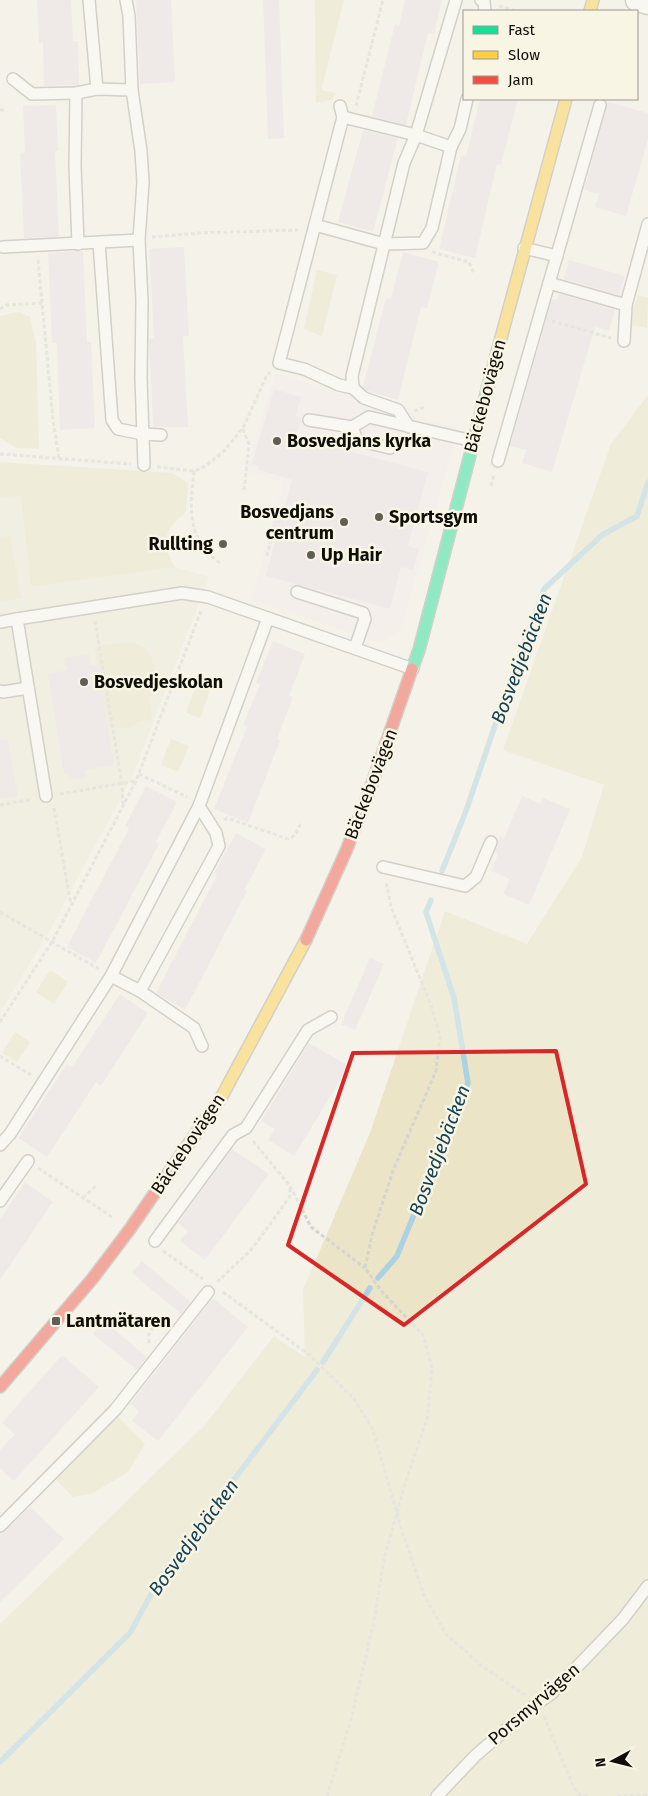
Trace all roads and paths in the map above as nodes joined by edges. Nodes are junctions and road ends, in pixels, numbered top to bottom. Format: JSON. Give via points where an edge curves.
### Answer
{"nodes":[{"id":1,"x":89,"y":0,"type":"edge"},
{"id":2,"x":126,"y":0,"type":"edge"},
{"id":3,"x":384,"y":0,"type":"edge"},
{"id":4,"x":456,"y":0,"type":"edge"},
{"id":5,"x":637,"y":0,"type":"edge"},
{"id":6,"x":648,"y":3,"type":"edge"},
{"id":7,"x":13,"y":79,"type":"dead end"},
{"id":8,"x":97,"y":89,"type":"junction"},
{"id":9,"x":132,"y":90,"type":"junction"},
{"id":10,"x":76,"y":93,"type":"junction"},
{"id":11,"x":467,"y":100,"type":"edge"},
{"id":12,"x":566,"y":100,"type":"edge"},
{"id":13,"x":600,"y":105,"type":"dead end"},
{"id":14,"x":340,"y":106,"type":"dead end"},
{"id":15,"x":0,"y":110,"type":"edge"},
{"id":16,"x":5,"y":110,"type":"dead end"},
{"id":17,"x":343,"y":118,"type":"junction"},
{"id":18,"x":416,"y":135,"type":"junction"},
{"id":19,"x":452,"y":147,"type":"junction"},
{"id":20,"x":648,"y":224,"type":"edge"},
{"id":21,"x":315,"y":227,"type":"junction"},
{"id":22,"x":138,"y":240,"type":"junction"},
{"id":23,"x":99,"y":243,"type":"junction"},
{"id":24,"x":78,"y":244,"type":"junction"},
{"id":25,"x":384,"y":244,"type":"junction"},
{"id":26,"x":29,"y":247,"type":"junction"},
{"id":27,"x":3,"y":248,"type":"dead end"},
{"id":28,"x":524,"y":248,"type":"junction"},
{"id":29,"x":431,"y":252,"type":"dead end"},
{"id":30,"x":557,"y":256,"type":"junction"},
{"id":31,"x":474,"y":273,"type":"dead end"},
{"id":32,"x":549,"y":283,"type":"junction"},
{"id":33,"x":42,"y":303,"type":"junction"},
{"id":34,"x":626,"y":305,"type":"junction"},
{"id":35,"x":0,"y":309,"type":"edge"},
{"id":36,"x":539,"y":318,"type":"junction"},
{"id":37,"x":624,"y":341,"type":"joint"},
{"id":38,"x":353,"y":388,"type":"junction"},
{"id":39,"x":309,"y":420,"type":"dead end"},
{"id":40,"x":409,"y":426,"type":"junction"},
{"id":41,"x":352,"y":427,"type":"junction"},
{"id":42,"x":242,"y":428,"type":"dead end"},
{"id":43,"x":144,"y":434,"type":"junction"},
{"id":44,"x":161,"y":435,"type":"dead end"},
{"id":45,"x":473,"y":442,"type":"junction"},
{"id":46,"x":390,"y":448,"type":"dead end"},
{"id":47,"x":59,"y":458,"type":"dead end"},
{"id":48,"x":498,"y":461,"type":"dead end"},
{"id":49,"x":144,"y":465,"type":"dead end"},
{"id":50,"x":194,"y":471,"type":"dead end"},
{"id":51,"x":244,"y":491,"type":"dead end"},
{"id":52,"x":272,"y":536,"type":"dead end"},
{"id":53,"x":267,"y":556,"type":"dead end"},
{"id":54,"x":220,"y":563,"type":"dead end"},
{"id":55,"x":296,"y":592,"type":"dead end"},
{"id":56,"x":208,"y":597,"type":"junction"},
{"id":57,"x":94,"y":615,"type":"dead end"},
{"id":58,"x":268,"y":618,"type":"junction"},
{"id":59,"x":17,"y":619,"type":"junction"},
{"id":60,"x":0,"y":622,"type":"edge"},
{"id":61,"x":355,"y":648,"type":"junction"},
{"id":62,"x":413,"y":669,"type":"junction"},
{"id":63,"x":28,"y":688,"type":"junction"},
{"id":64,"x":0,"y":691,"type":"edge"},
{"id":65,"x":139,"y":774,"type":"junction"},
{"id":66,"x":136,"y":781,"type":"junction"},
{"id":67,"x":122,"y":784,"type":"junction"},
{"id":68,"x":49,"y":796,"type":"junction"},
{"id":69,"x":0,"y":805,"type":"edge"},
{"id":70,"x":123,"y":806,"type":"junction"},
{"id":71,"x":199,"y":806,"type":"junction"},
{"id":72,"x":227,"y":818,"type":"dead end"},
{"id":73,"x":301,"y":823,"type":"dead end"},
{"id":74,"x":491,"y":842,"type":"dead end"},
{"id":75,"x":383,"y":867,"type":"joint"},
{"id":76,"x":71,"y":906,"type":"junction"},
{"id":77,"x":0,"y":912,"type":"edge"},
{"id":78,"x":52,"y":942,"type":"junction"},
{"id":79,"x":111,"y":976,"type":"junction"},
{"id":80,"x":140,"y":991,"type":"junction"},
{"id":81,"x":331,"y":1017,"type":"dead end"},
{"id":82,"x":0,"y":1022,"type":"edge"},
{"id":83,"x":202,"y":1046,"type":"dead end"},
{"id":84,"x":0,"y":1056,"type":"edge"},
{"id":85,"x":43,"y":1082,"type":"junction"},
{"id":86,"x":246,"y":1128,"type":"junction"},
{"id":87,"x":0,"y":1145,"type":"edge"},
{"id":88,"x":28,"y":1162,"type":"joint"},
{"id":89,"x":96,"y":1186,"type":"dead end"},
{"id":90,"x":290,"y":1186,"type":"junction"},
{"id":91,"x":84,"y":1198,"type":"junction"},
{"id":92,"x":0,"y":1201,"type":"edge"},
{"id":93,"x":130,"y":1229,"type":"junction"},
{"id":94,"x":157,"y":1245,"type":"joint"},
{"id":95,"x":364,"y":1268,"type":"junction"},
{"id":96,"x":209,"y":1286,"type":"junction"},
{"id":97,"x":221,"y":1291,"type":"dead end"},
{"id":98,"x":0,"y":1387,"type":"edge"},
{"id":99,"x":396,"y":1512,"type":"junction"},
{"id":100,"x":2,"y":1518,"type":"edge"},
{"id":101,"x":648,"y":1586,"type":"edge"},
{"id":102,"x":536,"y":1704,"type":"junction"},
{"id":103,"x":648,"y":1794,"type":"edge"},
{"id":104,"x":327,"y":1796,"type":"edge"},
{"id":105,"x":437,"y":1796,"type":"edge"},
{"id":106,"x":589,"y":1796,"type":"edge"},
{"id":107,"x":617,"y":1796,"type":"edge"}],
"edges":[{"from":1,"to":8,"type":"lane"},
{"from":2,"to":9,"type":"lane"},
{"from":3,"to":17,"type":"path","via":[[355,110]]},
{"from":4,"to":18,"type":"lane"},
{"from":5,"to":6,"type":"street"},
{"from":7,"to":10,"type":"lane","via":[[32,94]]},
{"from":8,"to":9,"type":"lane"},
{"from":8,"to":10,"type":"lane"},
{"from":9,"to":22,"type":"lane","via":[[143,182]]},
{"from":10,"to":24,"type":"lane"},
{"from":11,"to":19,"type":"lane"},
{"from":12,"to":28,"type":"street","name":"Bäckebovägen"},
{"from":13,"to":30,"type":"lane"},
{"from":14,"to":17,"type":"lane"},
{"from":15,"to":16,"type":"path"},
{"from":17,"to":18,"type":"lane"},
{"from":17,"to":21,"type":"lane"},
{"from":18,"to":19,"type":"lane"},
{"from":18,"to":25,"type":"lane","via":[[404,163]]},
{"from":19,"to":25,"type":"lane","via":[[432,228],[423,243]]},
{"from":20,"to":34,"type":"lane"},
{"from":21,"to":22,"type":"path","via":[[174,234]]},
{"from":21,"to":25,"type":"lane"},
{"from":21,"to":38,"type":"lane","via":[[280,363]]},
{"from":22,"to":23,"type":"lane"},
{"from":22,"to":43,"type":"lane"},
{"from":23,"to":24,"type":"lane"},
{"from":23,"to":43,"type":"lane","via":[[112,420],[118,429]]},
{"from":24,"to":26,"type":"lane"},
{"from":25,"to":38,"type":"lane","via":[[352,376]]},
{"from":26,"to":27,"type":"lane"},
{"from":26,"to":33,"type":"path","via":[[38,258]]},
{"from":28,"to":30,"type":"lane"},
{"from":28,"to":45,"type":"street","name":"Bäckebovägen"},
{"from":29,"to":31,"type":"path","via":[[469,262]]},
{"from":30,"to":32,"type":"lane"},
{"from":32,"to":34,"type":"lane"},
{"from":32,"to":36,"type":"lane"},
{"from":33,"to":35,"type":"path","via":[[7,305]]},
{"from":33,"to":47,"type":"path"},
{"from":34,"to":37,"type":"lane"},
{"from":36,"to":37,"type":"path"},
{"from":36,"to":48,"type":"lane"},
{"from":38,"to":40,"type":"lane","via":[[364,398],[398,410]]},
{"from":39,"to":41,"type":"lane"},
{"from":40,"to":41,"type":"lane","via":[[369,417]]},
{"from":40,"to":45,"type":"lane"},
{"from":41,"to":46,"type":"lane","via":[[357,440]]},
{"from":42,"to":51,"type":"path","via":[[249,444]]},
{"from":43,"to":44,"type":"lane"},
{"from":43,"to":49,"type":"lane"},
{"from":45,"to":62,"type":"street","name":"Bäckebovägen"},
{"from":50,"to":54,"type":"path","via":[[191,512],[194,527],[204,549]]},
{"from":52,"to":53,"type":"path"},
{"from":55,"to":61,"type":"lane","via":[[363,613],[365,619]]},
{"from":56,"to":58,"type":"lane"},
{"from":56,"to":59,"type":"lane","via":[[182,592]]},
{"from":56,"to":65,"type":"path"},
{"from":57,"to":67,"type":"path"},
{"from":58,"to":61,"type":"lane"},
{"from":58,"to":71,"type":"lane"},
{"from":59,"to":60,"type":"lane"},
{"from":59,"to":63,"type":"lane"},
{"from":61,"to":62,"type":"lane"},
{"from":62,"to":93,"type":"street","name":"Bäckebovägen","via":[[346,851],[298,954],[222,1096]]},
{"from":63,"to":64,"type":"lane"},
{"from":63,"to":68,"type":"lane"},
{"from":65,"to":66,"type":"path"},
{"from":65,"to":71,"type":"path","via":[[190,798]]},
{"from":66,"to":67,"type":"path"},
{"from":66,"to":70,"type":"path"},
{"from":67,"to":68,"type":"path"},
{"from":67,"to":70,"type":"path"},
{"from":68,"to":69,"type":"path"},
{"from":68,"to":76,"type":"path"},
{"from":70,"to":76,"type":"path"},
{"from":71,"to":79,"type":"lane"},
{"from":71,"to":80,"type":"lane","via":[[216,833],[218,846]]},
{"from":72,"to":73,"type":"path","via":[[288,839],[295,835]]},
{"from":74,"to":75,"type":"lane","via":[[476,877],[465,886]]},
{"from":75,"to":95,"type":"path","via":[[391,907],[440,1036],[436,1071],[394,1168]]},
{"from":76,"to":78,"type":"path"},
{"from":77,"to":78,"type":"path"},
{"from":78,"to":79,"type":"path"},
{"from":78,"to":82,"type":"path"},
{"from":79,"to":80,"type":"lane"},
{"from":79,"to":85,"type":"lane"},
{"from":80,"to":83,"type":"lane","via":[[194,1028]]},
{"from":81,"to":86,"type":"lane","via":[[308,1030]]},
{"from":84,"to":85,"type":"path"},
{"from":85,"to":87,"type":"lane"},
{"from":86,"to":90,"type":"path"},
{"from":86,"to":94,"type":"lane","via":[[233,1135]]},
{"from":88,"to":91,"type":"path"},
{"from":88,"to":92,"type":"lane"},
{"from":89,"to":91,"type":"path"},
{"from":90,"to":95,"type":"path","via":[[311,1227]]},
{"from":90,"to":96,"type":"path","via":[[290,1196],[250,1251]]},
{"from":91,"to":93,"type":"path"},
{"from":93,"to":98,"type":"street","name":"Bäckebovägen","via":[[94,1278]]},
{"from":94,"to":96,"type":"path"},
{"from":95,"to":99,"type":"path","via":[[423,1335],[432,1366],[428,1416]]},
{"from":96,"to":100,"type":"lane","via":[[115,1410]]},
{"from":97,"to":99,"type":"path","via":[[311,1356],[354,1399],[373,1430]]},
{"from":99,"to":102,"type":"path","via":[[424,1595],[446,1634],[482,1666]]},
{"from":99,"to":104,"type":"path","via":[[351,1720]]},
{"from":101,"to":102,"type":"lane","name":"Porsmyrvägen","via":[[624,1619],[552,1694]]},
{"from":102,"to":105,"type":"lane","name":"Porsmyrvägen","via":[[476,1755]]},
{"from":102,"to":106,"type":"path","via":[[546,1719],[574,1788],[580,1795]]},
{"from":103,"to":107,"type":"path"}]}
